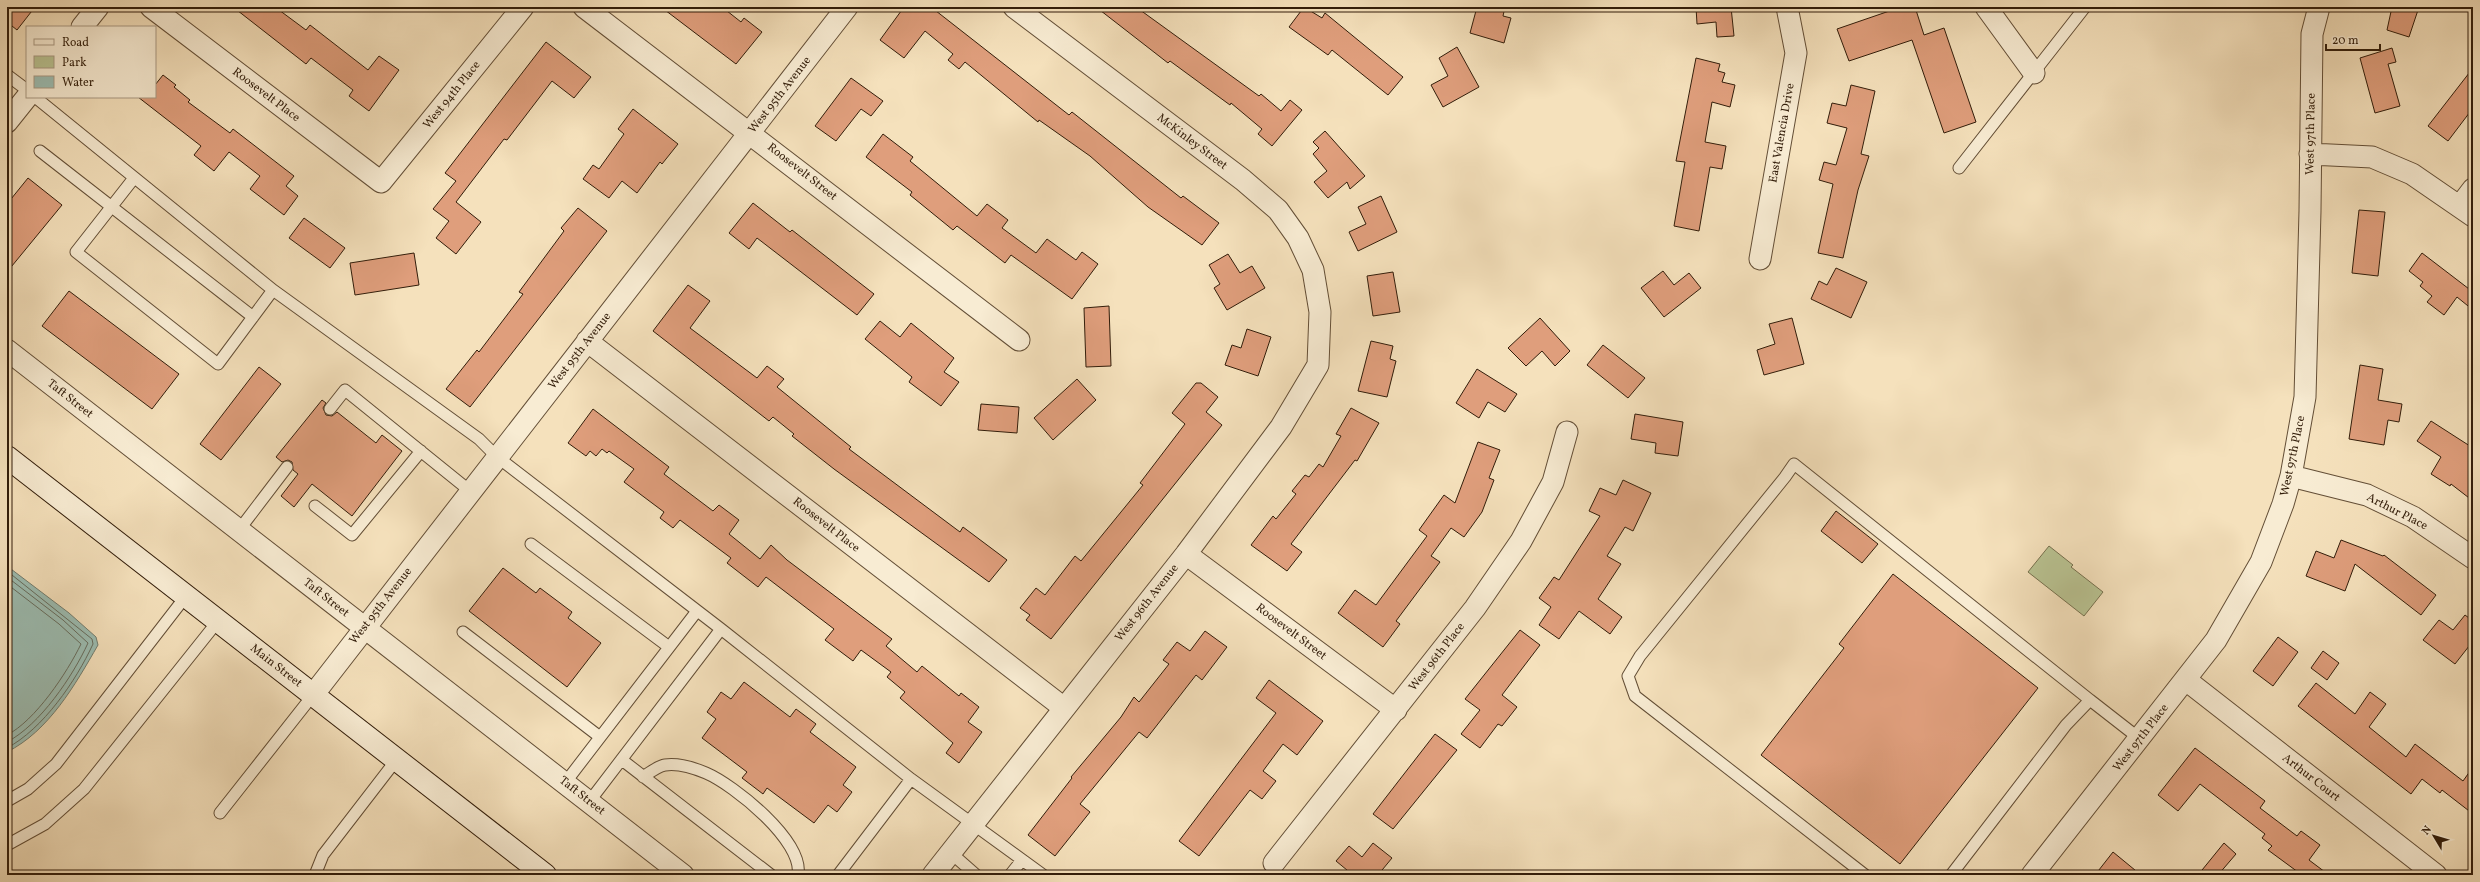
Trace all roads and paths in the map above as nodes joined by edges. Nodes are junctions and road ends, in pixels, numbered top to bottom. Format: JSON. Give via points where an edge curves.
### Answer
{"nodes":[{"id":1,"x":98,"y":7,"type":"edge"},
{"id":2,"x":150,"y":7,"type":"edge"},
{"id":3,"x":523,"y":7,"type":"edge"},
{"id":4,"x":584,"y":7,"type":"edge"},
{"id":5,"x":847,"y":7,"type":"edge"},
{"id":6,"x":1014,"y":7,"type":"edge"},
{"id":7,"x":1787,"y":7,"type":"edge"},
{"id":8,"x":1986,"y":7,"type":"edge"},
{"id":9,"x":2086,"y":7,"type":"edge"},
{"id":10,"x":2319,"y":7,"type":"edge"},
{"id":11,"x":83,"y":26,"type":"edge"},
{"id":12,"x":2034,"y":73,"type":"junction"},
{"id":13,"x":7,"y":75,"type":"edge"},
{"id":14,"x":26,"y":89,"type":"edge"},
{"id":15,"x":26,"y":98,"type":"edge"},
{"id":16,"x":36,"y":98,"type":"edge"},
{"id":17,"x":7,"y":122,"type":"edge"},
{"id":18,"x":751,"y":133,"type":"junction"},
{"id":19,"x":40,"y":151,"type":"dead end"},
{"id":20,"x":2310,"y":154,"type":"junction"},
{"id":21,"x":1960,"y":168,"type":"dead end"},
{"id":22,"x":134,"y":178,"type":"junction"},
{"id":23,"x":381,"y":182,"type":"joint"},
{"id":24,"x":2473,"y":189,"type":"edge"},
{"id":25,"x":111,"y":206,"type":"junction"},
{"id":26,"x":2467,"y":211,"type":"edge"},
{"id":27,"x":1760,"y":258,"type":"dead end"},
{"id":28,"x":273,"y":290,"type":"junction"},
{"id":29,"x":1320,"y":312,"type":"joint"},
{"id":30,"x":252,"y":317,"type":"junction"},
{"id":31,"x":1019,"y":340,"type":"dead end"},
{"id":32,"x":587,"y":341,"type":"junction"},
{"id":33,"x":7,"y":350,"type":"edge"},
{"id":34,"x":330,"y":409,"type":"dead end"},
{"id":35,"x":1567,"y":432,"type":"dead end"},
{"id":36,"x":421,"y":451,"type":"junction"},
{"id":37,"x":496,"y":456,"type":"junction"},
{"id":38,"x":7,"y":458,"type":"edge"},
{"id":39,"x":287,"y":467,"type":"dead end"},
{"id":40,"x":2291,"y":476,"type":"junction"},
{"id":41,"x":470,"y":490,"type":"junction"},
{"id":42,"x":315,"y":506,"type":"dead end"},
{"id":43,"x":239,"y":530,"type":"junction"},
{"id":44,"x":531,"y":544,"type":"dead end"},
{"id":45,"x":1186,"y":554,"type":"junction"},
{"id":46,"x":2473,"y":558,"type":"edge"},
{"id":47,"x":186,"y":596,"type":"junction"},
{"id":48,"x":697,"y":611,"type":"junction"},
{"id":49,"x":218,"y":621,"type":"junction"},
{"id":50,"x":365,"y":628,"type":"junction"},
{"id":51,"x":721,"y":629,"type":"junction"},
{"id":52,"x":463,"y":632,"type":"dead end"},
{"id":53,"x":669,"y":647,"type":"junction"},
{"id":54,"x":2186,"y":680,"type":"junction"},
{"id":55,"x":313,"y":694,"type":"junction"},
{"id":56,"x":2090,"y":700,"type":"junction"},
{"id":57,"x":1064,"y":708,"type":"junction"},
{"id":58,"x":1396,"y":710,"type":"junction"},
{"id":59,"x":600,"y":737,"type":"junction"},
{"id":60,"x":2140,"y":739,"type":"junction"},
{"id":61,"x":397,"y":759,"type":"junction"},
{"id":62,"x":622,"y":760,"type":"junction"},
{"id":63,"x":643,"y":777,"type":"junction"},
{"id":64,"x":911,"y":779,"type":"junction"},
{"id":65,"x":565,"y":783,"type":"junction"},
{"id":66,"x":7,"y":801,"type":"edge"},
{"id":67,"x":589,"y":802,"type":"junction"},
{"id":68,"x":220,"y":813,"type":"dead end"},
{"id":69,"x":972,"y":824,"type":"junction"},
{"id":70,"x":7,"y":845,"type":"edge"},
{"id":71,"x":951,"y":853,"type":"junction"},
{"id":72,"x":1022,"y":860,"type":"junction"},
{"id":73,"x":1274,"y":863,"type":"dead end"},
{"id":74,"x":315,"y":875,"type":"edge"},
{"id":75,"x":545,"y":875,"type":"edge"},
{"id":76,"x":683,"y":875,"type":"edge"},
{"id":77,"x":771,"y":875,"type":"edge"},
{"id":78,"x":798,"y":875,"type":"edge"},
{"id":79,"x":838,"y":875,"type":"edge"},
{"id":80,"x":933,"y":875,"type":"edge"},
{"id":81,"x":976,"y":875,"type":"edge"},
{"id":82,"x":1010,"y":875,"type":"edge"},
{"id":83,"x":1043,"y":875,"type":"edge"},
{"id":84,"x":1865,"y":875,"type":"edge"},
{"id":85,"x":1951,"y":875,"type":"edge"},
{"id":86,"x":2032,"y":875,"type":"edge"},
{"id":87,"x":2436,"y":875,"type":"edge"}],
"edges":[{"from":1,"to":11,"type":"street"},
{"from":2,"to":23,"type":"street","name":"Roosevelt Place"},
{"from":3,"to":23,"type":"street","name":"West 94th Place"},
{"from":4,"to":18,"type":"street","name":"Roosevelt Street"},
{"from":5,"to":18,"type":"street","name":"West 95th Avenue"},
{"from":6,"to":29,"type":"street","name":"McKinley Street","via":[[1243,180],[1278,210],[1298,238],[1313,270]]},
{"from":7,"to":27,"type":"street","name":"East Valencia Drive","via":[[1796,53]]},
{"from":8,"to":12,"type":"street"},
{"from":9,"to":12,"type":"lane"},
{"from":10,"to":20,"type":"street","name":"West 97th Place","via":[[2312,34]]},
{"from":12,"to":21,"type":"lane"},
{"from":13,"to":14,"type":"lane"},
{"from":15,"to":17,"type":"street"},
{"from":16,"to":22,"type":"lane"},
{"from":18,"to":31,"type":"street","name":"Roosevelt Street"},
{"from":18,"to":32,"type":"street","name":"West 95th Avenue"},
{"from":19,"to":25,"type":"lane"},
{"from":20,"to":26,"type":"street","via":[[2372,157],[2412,174]]},
{"from":20,"to":40,"type":"street","name":"West 97th Place","via":[[2304,397]]},
{"from":22,"to":25,"type":"lane"},
{"from":22,"to":28,"type":"lane"},
{"from":24,"to":26,"type":"street"},
{"from":25,"to":30,"type":"lane"},
{"from":25,"to":30,"type":"lane","via":[[76,252],[218,364]]},
{"from":28,"to":30,"type":"lane"},
{"from":28,"to":37,"type":"lane","via":[[479,439]]},
{"from":29,"to":45,"type":"street","name":"West 96th Avenue","via":[[1318,366],[1282,427]]},
{"from":32,"to":37,"type":"street","name":"West 95th Avenue"},
{"from":32,"to":57,"type":"street","name":"Roosevelt Place"},
{"from":33,"to":43,"type":"street","name":"Taft Street"},
{"from":34,"to":36,"type":"lane","via":[[345,390]]},
{"from":35,"to":58,"type":"street","name":"West 96th Place","via":[[1553,482],[1521,541],[1475,608]]},
{"from":36,"to":41,"type":"lane"},
{"from":36,"to":42,"type":"lane","via":[[352,535]]},
{"from":37,"to":41,"type":"street","name":"West 95th Avenue"},
{"from":37,"to":48,"type":"lane"},
{"from":38,"to":47,"type":"main road","name":"Main Street"},
{"from":39,"to":43,"type":"lane"},
{"from":40,"to":46,"type":"street","name":"Arthur Place","via":[[2367,495],[2413,517]]},
{"from":40,"to":54,"type":"street","name":"West 97th Place","via":[[2274,531],[2255,575],[2216,640]]},
{"from":41,"to":50,"type":"street","name":"West 95th Avenue"},
{"from":43,"to":50,"type":"street","name":"Taft Street"},
{"from":44,"to":53,"type":"lane"},
{"from":45,"to":57,"type":"street","name":"West 96th Avenue"},
{"from":45,"to":58,"type":"street","name":"Roosevelt Street"},
{"from":47,"to":49,"type":"main road","name":"Main Street"},
{"from":47,"to":66,"type":"lane","via":[[56,764],[28,789]]},
{"from":48,"to":51,"type":"lane"},
{"from":48,"to":53,"type":"lane"},
{"from":49,"to":55,"type":"main road","name":"Main Street"},
{"from":49,"to":70,"type":"lane","via":[[84,789],[45,824]]},
{"from":50,"to":55,"type":"street","name":"West 95th Avenue"},
{"from":50,"to":65,"type":"street","name":"Taft Street"},
{"from":51,"to":62,"type":"lane"},
{"from":51,"to":64,"type":"lane"},
{"from":52,"to":59,"type":"lane"},
{"from":53,"to":59,"type":"lane"},
{"from":54,"to":60,"type":"street","name":"West 97th Place"},
{"from":54,"to":87,"type":"street","name":"Arthur Court"},
{"from":55,"to":61,"type":"main road","name":"Main Street"},
{"from":55,"to":68,"type":"lane"},
{"from":56,"to":60,"type":"lane"},
{"from":56,"to":84,"type":"lane","via":[[1794,464],[1640,656],[1628,676],[1635,696]]},
{"from":56,"to":85,"type":"lane","via":[[2066,725]]},
{"from":57,"to":69,"type":"street","name":"West 96th Avenue"},
{"from":58,"to":73,"type":"street","name":"West 96th Place"},
{"from":59,"to":65,"type":"lane"},
{"from":60,"to":86,"type":"street","name":"West 97th Place"},
{"from":61,"to":74,"type":"lane","via":[[323,854]]},
{"from":61,"to":75,"type":"main road","name":"Main Street"},
{"from":62,"to":63,"type":"lane"},
{"from":62,"to":67,"type":"lane"},
{"from":63,"to":77,"type":"lane"},
{"from":63,"to":78,"type":"lane","via":[[663,765],[686,766],[707,773],[780,829],[793,852]]},
{"from":64,"to":69,"type":"lane"},
{"from":64,"to":79,"type":"lane"},
{"from":65,"to":67,"type":"street","name":"Taft Street"},
{"from":67,"to":76,"type":"street","name":"Taft Street"},
{"from":69,"to":71,"type":"street","name":"West 96th Avenue"},
{"from":69,"to":72,"type":"lane"},
{"from":71,"to":80,"type":"street","name":"West 96th Avenue"},
{"from":71,"to":81,"type":"lane"},
{"from":72,"to":82,"type":"lane"},
{"from":72,"to":83,"type":"lane"}]}
